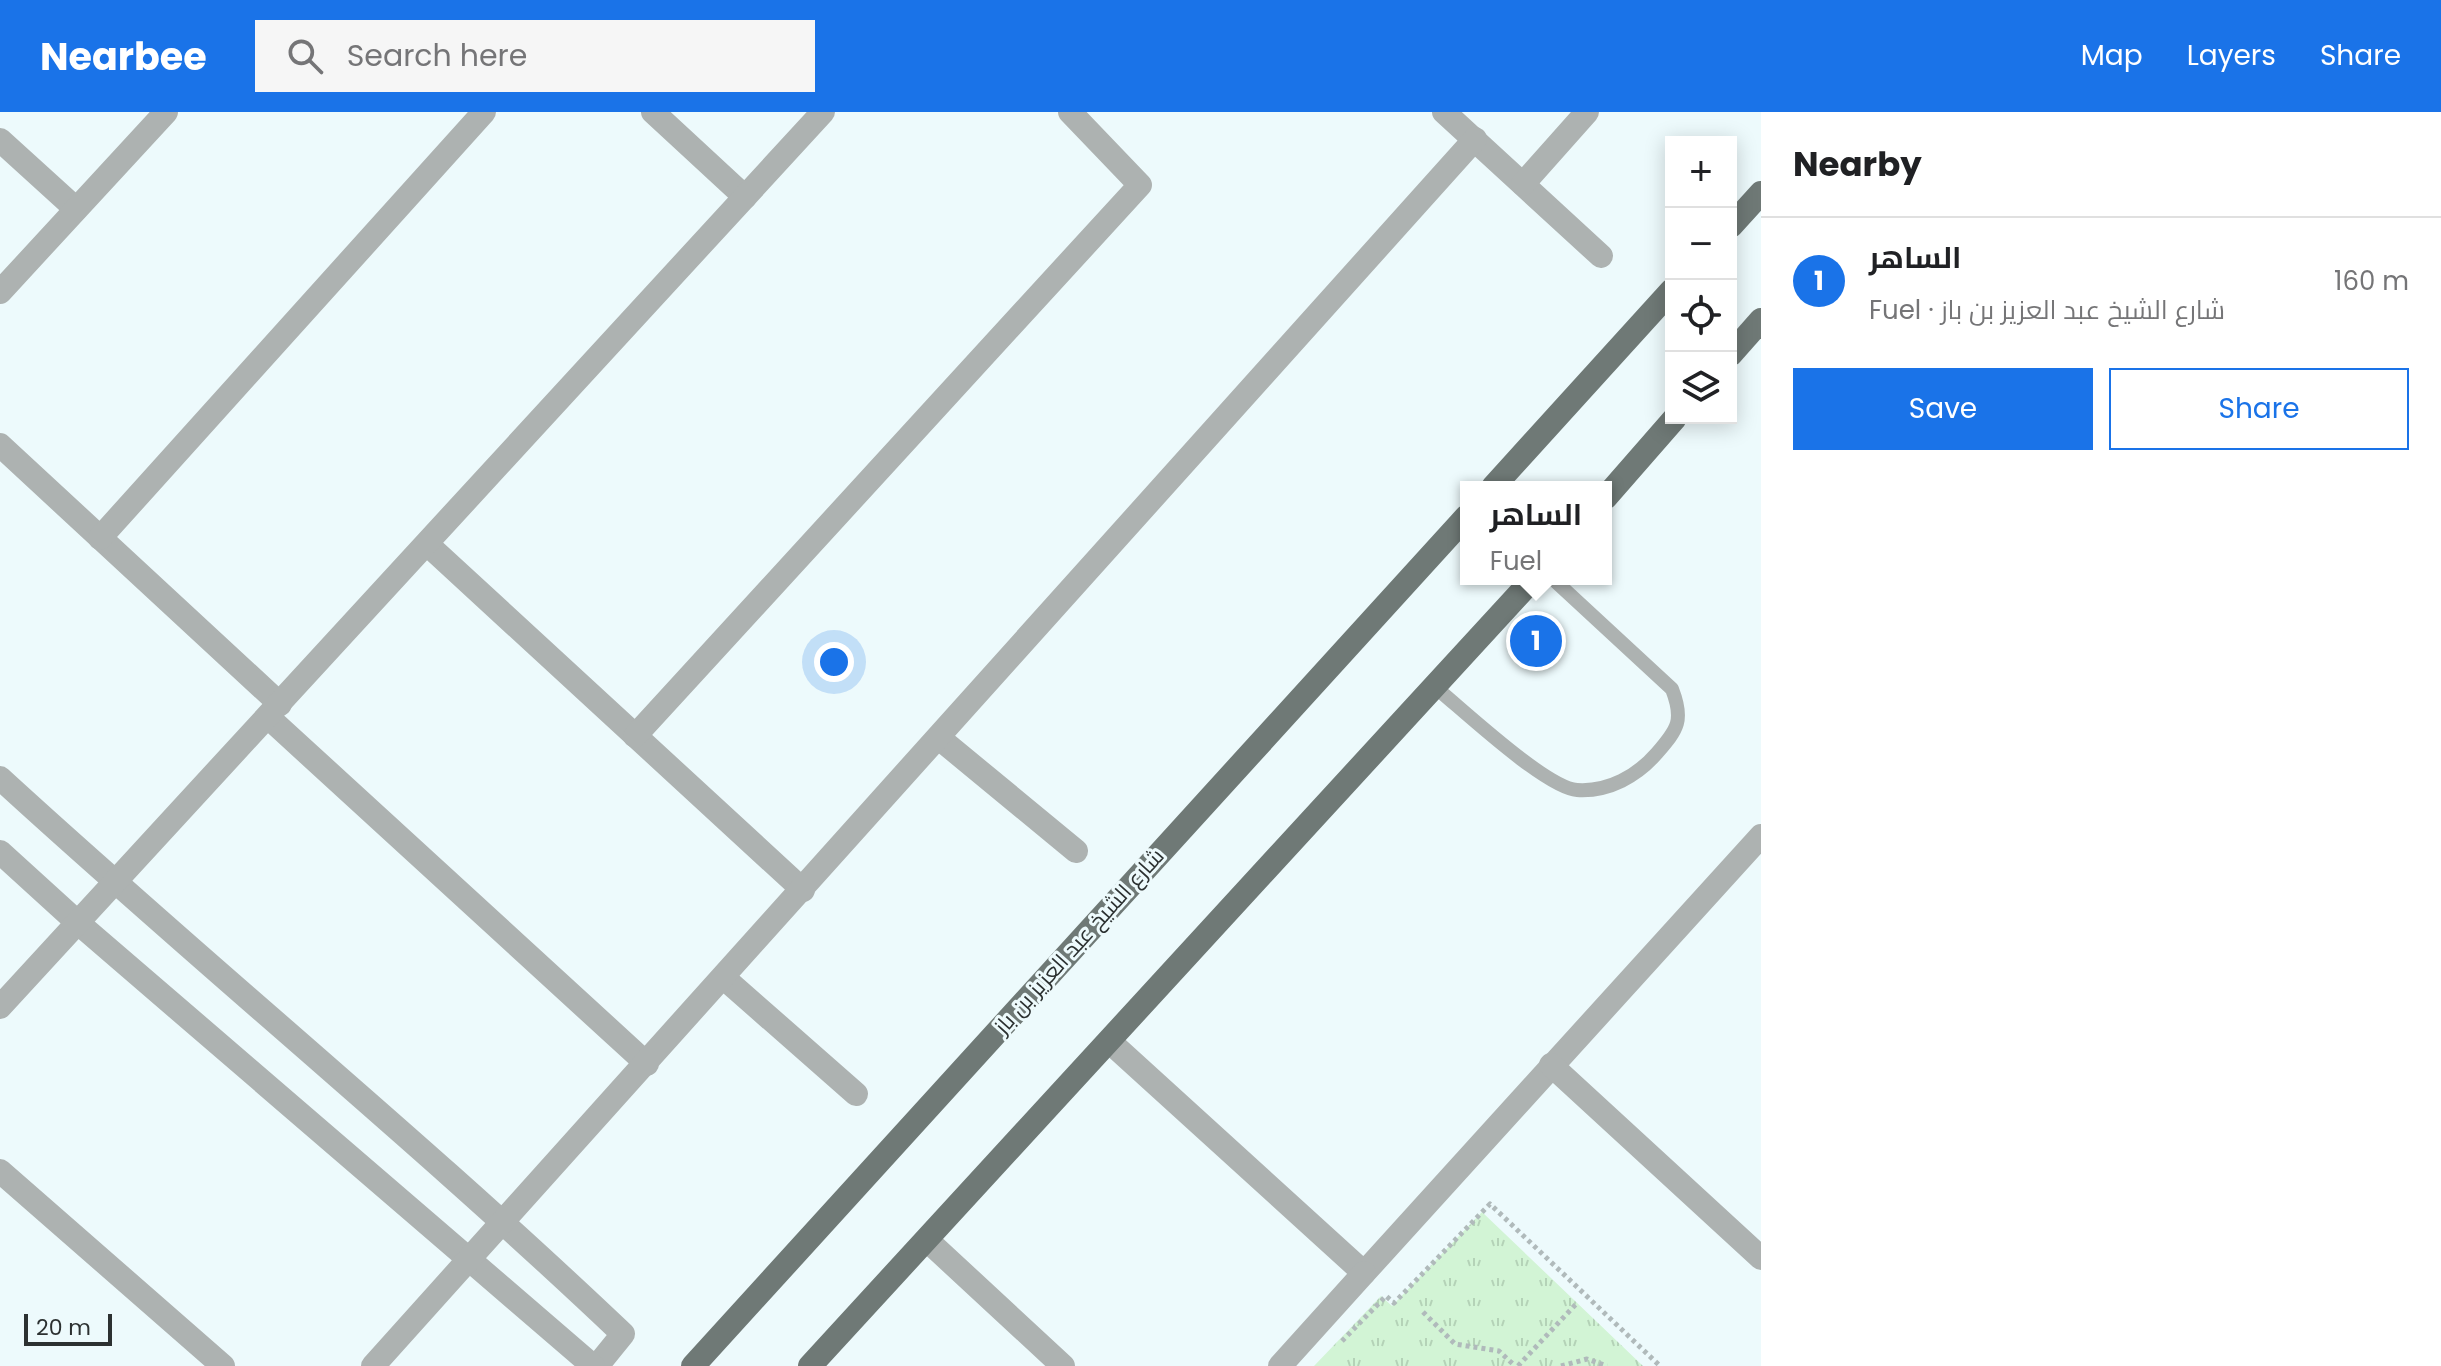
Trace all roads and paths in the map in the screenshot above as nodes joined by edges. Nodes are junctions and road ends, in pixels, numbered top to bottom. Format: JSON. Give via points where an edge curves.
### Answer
{"nodes":[{"id":1,"x":166,"y":112,"type":"edge"},
{"id":2,"x":484,"y":112,"type":"edge"},
{"id":3,"x":653,"y":112,"type":"edge"},
{"id":4,"x":823,"y":112,"type":"edge"},
{"id":5,"x":1070,"y":112,"type":"edge"},
{"id":6,"x":1444,"y":112,"type":"edge"},
{"id":7,"x":1587,"y":112,"type":"edge"},
{"id":8,"x":1475,"y":139,"type":"junction"},
{"id":9,"x":0,"y":140,"type":"edge"},
{"id":10,"x":1523,"y":184,"type":"junction"},
{"id":11,"x":1761,"y":193,"type":"edge"},
{"id":12,"x":745,"y":197,"type":"junction"},
{"id":13,"x":76,"y":209,"type":"junction"},
{"id":14,"x":1737,"y":219,"type":"edge"},
{"id":15,"x":1601,"y":256,"type":"dead end"},
{"id":16,"x":0,"y":292,"type":"edge"},
{"id":17,"x":1665,"y":298,"type":"edge"},
{"id":18,"x":1761,"y":320,"type":"edge"},
{"id":19,"x":1733,"y":352,"type":"edge"},
{"id":20,"x":1670,"y":424,"type":"edge"},
{"id":21,"x":0,"y":445,"type":"edge"},
{"id":22,"x":1498,"y":481,"type":"edge"},
{"id":23,"x":1612,"y":490,"type":"edge"},
{"id":24,"x":1460,"y":524,"type":"edge"},
{"id":25,"x":100,"y":538,"type":"junction"},
{"id":26,"x":427,"y":544,"type":"junction"},
{"id":27,"x":1528,"y":585,"type":"edge"},
{"id":28,"x":1559,"y":585,"type":"edge"},
{"id":29,"x":1435,"y":687,"type":"junction"},
{"id":30,"x":274,"y":710,"type":"junction"},
{"id":31,"x":635,"y":736,"type":"junction"},
{"id":32,"x":939,"y":738,"type":"junction"},
{"id":33,"x":0,"y":778,"type":"edge"},
{"id":34,"x":1761,"y":836,"type":"edge"},
{"id":35,"x":1076,"y":851,"type":"dead end"},
{"id":36,"x":0,"y":852,"type":"edge"},
{"id":37,"x":115,"y":884,"type":"junction"},
{"id":38,"x":803,"y":890,"type":"junction"},
{"id":39,"x":77,"y":922,"type":"junction"},
{"id":40,"x":724,"y":978,"type":"junction"},
{"id":41,"x":0,"y":1007,"type":"edge"},
{"id":42,"x":1110,"y":1042,"type":"junction"},
{"id":43,"x":647,"y":1064,"type":"junction"},
{"id":44,"x":1551,"y":1065,"type":"junction"},
{"id":45,"x":856,"y":1094,"type":"dead end"},
{"id":46,"x":0,"y":1171,"type":"edge"},
{"id":47,"x":505,"y":1222,"type":"junction"},
{"id":48,"x":928,"y":1241,"type":"junction"},
{"id":49,"x":1761,"y":1258,"type":"edge"},
{"id":50,"x":473,"y":1259,"type":"junction"},
{"id":51,"x":1364,"y":1273,"type":"junction"},
{"id":52,"x":1577,"y":1303,"type":"dead end"},
{"id":53,"x":1423,"y":1312,"type":"dead end"},
{"id":54,"x":1338,"y":1346,"type":"dead end"},
{"id":55,"x":223,"y":1366,"type":"edge"},
{"id":56,"x":373,"y":1366,"type":"edge"},
{"id":57,"x":595,"y":1366,"type":"edge"},
{"id":58,"x":693,"y":1366,"type":"edge"},
{"id":59,"x":810,"y":1366,"type":"edge"},
{"id":60,"x":1063,"y":1366,"type":"edge"},
{"id":61,"x":1280,"y":1366,"type":"edge"},
{"id":62,"x":1516,"y":1366,"type":"edge"},
{"id":63,"x":1561,"y":1366,"type":"edge"},
{"id":64,"x":1607,"y":1366,"type":"edge"},
{"id":65,"x":1660,"y":1366,"type":"edge"}],
"edges":[{"from":1,"to":13,"type":"street"},
{"from":2,"to":25,"type":"street"},
{"from":3,"to":12,"type":"street"},
{"from":4,"to":12,"type":"street"},
{"from":5,"to":31,"type":"street","via":[[1140,185]]},
{"from":6,"to":8,"type":"street"},
{"from":7,"to":10,"type":"street"},
{"from":8,"to":10,"type":"street"},
{"from":8,"to":32,"type":"street"},
{"from":9,"to":13,"type":"street"},
{"from":10,"to":15,"type":"street"},
{"from":11,"to":14,"type":"main road"},
{"from":12,"to":26,"type":"street"},
{"from":13,"to":16,"type":"street"},
{"from":17,"to":22,"type":"main road"},
{"from":18,"to":19,"type":"main road"},
{"from":20,"to":23,"type":"main road"},
{"from":21,"to":25,"type":"street"},
{"from":24,"to":58,"type":"main road","name":"شارع الشيخ عبد العزيز بن باز"},
{"from":25,"to":30,"type":"street"},
{"from":26,"to":30,"type":"street"},
{"from":26,"to":31,"type":"street"},
{"from":27,"to":29,"type":"main road"},
{"from":28,"to":29,"type":"lane","via":[[1672,689],[1680,710],[1674,733],[1643,769],[1618,784],[1576,790],[1547,778]]},
{"from":29,"to":42,"type":"main road"},
{"from":30,"to":37,"type":"street"},
{"from":30,"to":43,"type":"street"},
{"from":31,"to":38,"type":"street"},
{"from":32,"to":35,"type":"street"},
{"from":32,"to":38,"type":"street"},
{"from":33,"to":37,"type":"street"},
{"from":34,"to":44,"type":"street"},
{"from":36,"to":39,"type":"street"},
{"from":37,"to":39,"type":"street"},
{"from":37,"to":47,"type":"street"},
{"from":38,"to":40,"type":"street"},
{"from":39,"to":41,"type":"street"},
{"from":39,"to":50,"type":"street"},
{"from":40,"to":43,"type":"street"},
{"from":40,"to":45,"type":"street"},
{"from":42,"to":48,"type":"main road"},
{"from":42,"to":51,"type":"street"},
{"from":43,"to":47,"type":"street"},
{"from":44,"to":49,"type":"street"},
{"from":44,"to":51,"type":"street"},
{"from":46,"to":55,"type":"street"},
{"from":47,"to":50,"type":"street"},
{"from":47,"to":57,"type":"street","via":[[623,1334]]},
{"from":48,"to":59,"type":"main road"},
{"from":48,"to":60,"type":"street"},
{"from":50,"to":56,"type":"street"},
{"from":50,"to":57,"type":"street"},
{"from":51,"to":61,"type":"street"},
{"from":52,"to":62,"type":"path"},
{"from":53,"to":62,"type":"path","via":[[1455,1344],[1499,1351]]},
{"from":54,"to":65,"type":"path","via":[[1386,1296],[1394,1303],[1490,1204]]},
{"from":63,"to":64,"type":"path","via":[[1587,1359]]}]}
